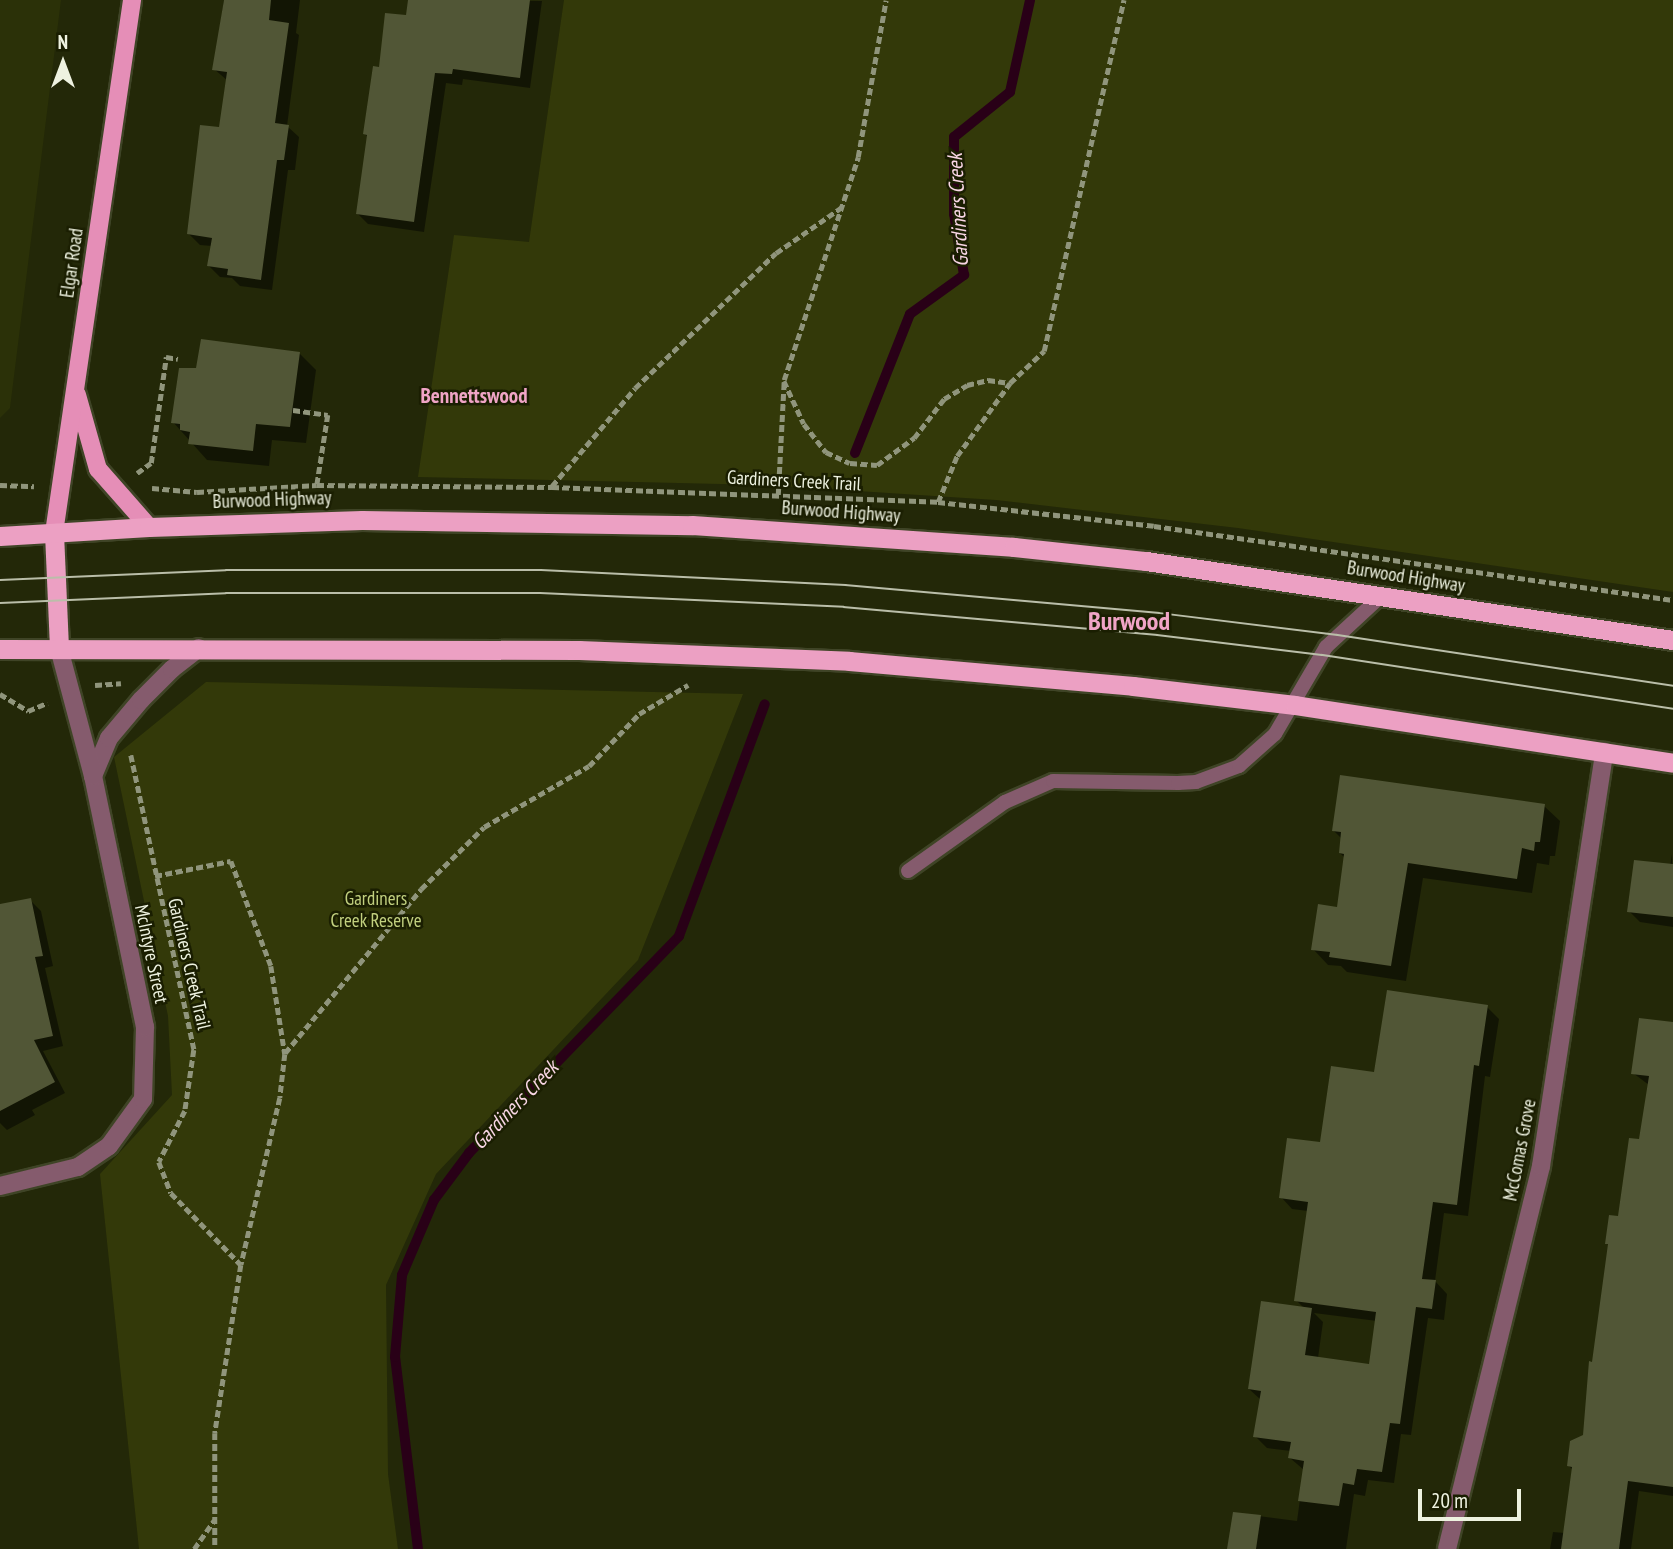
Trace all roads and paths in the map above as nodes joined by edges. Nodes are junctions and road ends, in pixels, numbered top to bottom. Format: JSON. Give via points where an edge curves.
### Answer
{"nodes":[{"id":1,"x":132,"y":0,"type":"edge"},
{"id":2,"x":886,"y":0,"type":"edge"},
{"id":3,"x":1124,"y":0,"type":"edge"},
{"id":4,"x":842,"y":207,"type":"junction"},
{"id":5,"x":178,"y":359,"type":"dead end"},
{"id":6,"x":784,"y":380,"type":"junction"},
{"id":7,"x":1010,"y":383,"type":"junction"},
{"id":8,"x":75,"y":388,"type":"junction"},
{"id":9,"x":293,"y":410,"type":"dead end"},
{"id":10,"x":141,"y":480,"type":"dead end"},
{"id":11,"x":317,"y":485,"type":"junction"},
{"id":12,"x":145,"y":486,"type":"dead end"},
{"id":13,"x":552,"y":486,"type":"junction"},
{"id":14,"x":778,"y":495,"type":"junction"},
{"id":15,"x":939,"y":502,"type":"junction"},
{"id":16,"x":149,"y":527,"type":"junction"},
{"id":17,"x":54,"y":533,"type":"junction"},
{"id":18,"x":0,"y":536,"type":"edge"},
{"id":19,"x":1381,"y":596,"type":"junction"},
{"id":20,"x":1673,"y":600,"type":"edge"},
{"id":21,"x":1673,"y":640,"type":"edge"},
{"id":22,"x":59,"y":648,"type":"junction"},
{"id":23,"x":200,"y":648,"type":"junction"},
{"id":24,"x":0,"y":649,"type":"edge"},
{"id":25,"x":688,"y":685,"type":"dead end"},
{"id":26,"x":1295,"y":705,"type":"junction"},
{"id":27,"x":130,"y":752,"type":"dead end"},
{"id":28,"x":1604,"y":752,"type":"junction"},
{"id":29,"x":1673,"y":763,"type":"edge"},
{"id":30,"x":93,"y":776,"type":"junction"},
{"id":31,"x":908,"y":871,"type":"dead end"},
{"id":32,"x":155,"y":876,"type":"junction"},
{"id":33,"x":285,"y":1054,"type":"junction"},
{"id":34,"x":0,"y":1186,"type":"edge"},
{"id":35,"x":241,"y":1265,"type":"junction"},
{"id":36,"x":215,"y":1520,"type":"junction"},
{"id":37,"x":194,"y":1549,"type":"edge"},
{"id":38,"x":215,"y":1549,"type":"edge"},
{"id":39,"x":1447,"y":1549,"type":"edge"}],
"edges":[{"from":1,"to":8,"type":"main road","name":"Elgar Road"},
{"from":2,"to":4,"type":"path","via":[[858,157]]},
{"from":3,"to":7,"type":"path","via":[[1044,351]]},
{"from":4,"to":6,"type":"path"},
{"from":4,"to":13,"type":"path","via":[[776,253],[635,388]]},
{"from":5,"to":10,"type":"path","via":[[166,357],[151,463],[136,474]]},
{"from":6,"to":7,"type":"path","via":[[804,424],[826,452],[850,463],[877,465],[914,438],[944,399],[967,385],[988,380]]},
{"from":6,"to":14,"type":"path"},
{"from":7,"to":15,"type":"path","via":[[957,456]]},
{"from":8,"to":16,"type":"main road","via":[[98,469]]},
{"from":8,"to":17,"type":"main road","name":"Elgar Road"},
{"from":9,"to":11,"type":"path","via":[[328,415]]},
{"from":11,"to":12,"type":"path","name":"Gardiners Creek Trail","via":[[197,492]]},
{"from":11,"to":13,"type":"path","name":"Gardiners Creek Trail"},
{"from":13,"to":14,"type":"path","name":"Gardiners Creek Trail"},
{"from":14,"to":15,"type":"path","name":"Gardiners Creek Trail"},
{"from":15,"to":20,"type":"path","name":"Gardiners Creek Trail","via":[[1154,526]]},
{"from":16,"to":17,"type":"highway","name":"Burwood Highway"},
{"from":16,"to":19,"type":"highway","name":"Burwood Highway","via":[[362,520],[692,525],[1054,551]]},
{"from":17,"to":18,"type":"highway","name":"Burwood Highway"},
{"from":17,"to":22,"type":"highway"},
{"from":19,"to":21,"type":"highway","name":"Burwood Highway"},
{"from":19,"to":26,"type":"lane","via":[[1326,648]]},
{"from":22,"to":23,"type":"highway"},
{"from":22,"to":24,"type":"highway"},
{"from":22,"to":30,"type":"street","name":"McIntyre Street"},
{"from":23,"to":26,"type":"highway","via":[[579,650],[796,658],[1016,675]]},
{"from":23,"to":30,"type":"street","via":[[156,684],[108,738]]},
{"from":25,"to":33,"type":"path","via":[[639,714],[589,766],[484,827],[421,889]]},
{"from":26,"to":28,"type":"highway"},
{"from":26,"to":31,"type":"lane","via":[[1270,739],[1228,771],[1196,782],[1052,781],[1004,802]]},
{"from":27,"to":32,"type":"path","name":"Gardiners Creek Trail"},
{"from":28,"to":29,"type":"highway"},
{"from":28,"to":39,"type":"street","name":"McComas Grove","via":[[1541,1166]]},
{"from":30,"to":34,"type":"street","name":"McIntyre Street","via":[[145,1027],[143,1099],[108,1146],[78,1167]]},
{"from":32,"to":33,"type":"path","via":[[231,861],[271,967]]},
{"from":32,"to":35,"type":"path","name":"Gardiners Creek Trail","via":[[194,1050],[185,1111],[159,1162],[170,1193]]},
{"from":33,"to":35,"type":"path","via":[[280,1098]]},
{"from":35,"to":36,"type":"path","via":[[215,1433]]},
{"from":36,"to":37,"type":"path"},
{"from":36,"to":38,"type":"path"}]}
